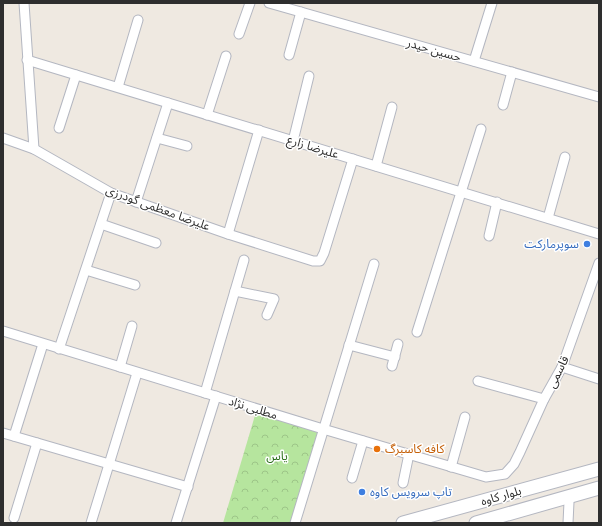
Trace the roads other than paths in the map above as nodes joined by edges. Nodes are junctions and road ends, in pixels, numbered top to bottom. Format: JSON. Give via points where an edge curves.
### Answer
{"nodes":[{"id":1,"x":24,"y":3,"type":"edge"},
{"id":2,"x":250,"y":3,"type":"edge"},
{"id":3,"x":269,"y":3,"type":"edge"},
{"id":4,"x":492,"y":3,"type":"edge"},
{"id":5,"x":301,"y":12,"type":"junction"},
{"id":6,"x":138,"y":20,"type":"dead end"},
{"id":7,"x":240,"y":34,"type":"dead end"},
{"id":8,"x":289,"y":55,"type":"dead end"},
{"id":9,"x":226,"y":56,"type":"dead end"},
{"id":10,"x":27,"y":60,"type":"junction"},
{"id":11,"x":474,"y":61,"type":"junction"},
{"id":12,"x":512,"y":72,"type":"junction"},
{"id":13,"x":76,"y":75,"type":"junction"},
{"id":14,"x":309,"y":76,"type":"dead end"},
{"id":15,"x":118,"y":87,"type":"junction"},
{"id":16,"x":599,"y":97,"type":"edge"},
{"id":17,"x":168,"y":103,"type":"junction"},
{"id":18,"x":503,"y":105,"type":"dead end"},
{"id":19,"x":392,"y":107,"type":"dead end"},
{"id":20,"x":207,"y":115,"type":"junction"},
{"id":21,"x":59,"y":128,"type":"dead end"},
{"id":22,"x":481,"y":129,"type":"dead end"},
{"id":23,"x":260,"y":130,"type":"junction"},
{"id":24,"x":3,"y":138,"type":"edge"},
{"id":25,"x":157,"y":138,"type":"junction"},
{"id":26,"x":293,"y":141,"type":"junction"},
{"id":27,"x":187,"y":146,"type":"dead end"},
{"id":28,"x":34,"y":149,"type":"junction"},
{"id":29,"x":566,"y":156,"type":"dead end"},
{"id":30,"x":353,"y":159,"type":"junction"},
{"id":31,"x":376,"y":166,"type":"junction"},
{"id":32,"x":461,"y":192,"type":"junction"},
{"id":33,"x":111,"y":193,"type":"junction"},
{"id":34,"x":136,"y":202,"type":"junction"},
{"id":35,"x":496,"y":202,"type":"junction"},
{"id":36,"x":548,"y":218,"type":"junction"},
{"id":37,"x":101,"y":224,"type":"junction"},
{"id":38,"x":228,"y":234,"type":"junction"},
{"id":39,"x":599,"y":234,"type":"edge"},
{"id":40,"x":489,"y":236,"type":"dead end"},
{"id":41,"x":156,"y":243,"type":"dead end"},
{"id":42,"x":244,"y":260,"type":"dead end"},
{"id":43,"x":599,"y":263,"type":"edge"},
{"id":44,"x":374,"y":264,"type":"dead end"},
{"id":45,"x":86,"y":270,"type":"junction"},
{"id":46,"x":134,"y":285,"type":"dead end"},
{"id":47,"x":235,"y":291,"type":"junction"},
{"id":48,"x":267,"y":315,"type":"dead end"},
{"id":49,"x":132,"y":326,"type":"dead end"},
{"id":50,"x":3,"y":331,"type":"edge"},
{"id":51,"x":417,"y":332,"type":"dead end"},
{"id":52,"x":43,"y":344,"type":"junction"},
{"id":53,"x":398,"y":344,"type":"dead end"},
{"id":54,"x":349,"y":345,"type":"junction"},
{"id":55,"x":59,"y":349,"type":"junction"},
{"id":56,"x":120,"y":367,"type":"junction"},
{"id":57,"x":562,"y":368,"type":"junction"},
{"id":58,"x":137,"y":372,"type":"junction"},
{"id":59,"x":599,"y":379,"type":"edge"},
{"id":60,"x":478,"y":381,"type":"dead end"},
{"id":61,"x":205,"y":393,"type":"junction"},
{"id":62,"x":216,"y":396,"type":"junction"},
{"id":63,"x":544,"y":399,"type":"junction"},
{"id":64,"x":465,"y":417,"type":"dead end"},
{"id":65,"x":323,"y":429,"type":"junction"},
{"id":66,"x":3,"y":433,"type":"edge"},
{"id":67,"x":14,"y":436,"type":"junction"},
{"id":68,"x":363,"y":441,"type":"junction"},
{"id":69,"x":37,"y":443,"type":"junction"},
{"id":70,"x":409,"y":454,"type":"junction"},
{"id":71,"x":599,"y":460,"type":"edge"},
{"id":72,"x":110,"y":464,"type":"junction"},
{"id":73,"x":452,"y":467,"type":"junction"},
{"id":74,"x":599,"y":469,"type":"edge"},
{"id":75,"x":505,"y":474,"type":"joint"},
{"id":76,"x":352,"y":478,"type":"dead end"},
{"id":77,"x":554,"y":481,"type":"junction"},
{"id":78,"x":403,"y":483,"type":"dead end"},
{"id":79,"x":188,"y":486,"type":"junction"},
{"id":80,"x":599,"y":488,"type":"edge"},
{"id":81,"x":569,"y":502,"type":"dead end"},
{"id":82,"x":14,"y":518,"type":"dead end"},
{"id":83,"x":91,"y":523,"type":"edge"},
{"id":84,"x":176,"y":523,"type":"edge"},
{"id":85,"x":295,"y":523,"type":"edge"},
{"id":86,"x":403,"y":523,"type":"edge"},
{"id":87,"x":476,"y":523,"type":"edge"},
{"id":88,"x":568,"y":523,"type":"edge"}],
"edges":[{"from":1,"to":10,"type":"street"},
{"from":2,"to":7,"type":"street"},
{"from":3,"to":5,"type":"street","name":"حسین حیدر"},
{"from":4,"to":11,"type":"street"},
{"from":5,"to":8,"type":"street"},
{"from":5,"to":11,"type":"street","name":"حسین حیدر"},
{"from":6,"to":15,"type":"street"},
{"from":9,"to":20,"type":"street"},
{"from":10,"to":13,"type":"street","name":"علیرضا زارع"},
{"from":10,"to":28,"type":"street"},
{"from":11,"to":12,"type":"street","name":"حسین حیدر"},
{"from":12,"to":16,"type":"street","name":"حسین حیدر"},
{"from":12,"to":18,"type":"street"},
{"from":13,"to":15,"type":"street","name":"علیرضا زارع"},
{"from":13,"to":21,"type":"street"},
{"from":14,"to":26,"type":"street"},
{"from":15,"to":17,"type":"street","name":"علیرضا زارع"},
{"from":17,"to":20,"type":"street","name":"علیرضا زارع"},
{"from":17,"to":25,"type":"street"},
{"from":19,"to":31,"type":"street"},
{"from":20,"to":23,"type":"street","name":"علیرضا زارع"},
{"from":22,"to":32,"type":"street"},
{"from":23,"to":26,"type":"street","name":"علیرضا زارع"},
{"from":23,"to":38,"type":"street"},
{"from":24,"to":28,"type":"street","name":"علیرضا معظمی گودرزی"},
{"from":25,"to":27,"type":"street"},
{"from":25,"to":34,"type":"street"},
{"from":26,"to":30,"type":"street","name":"علیرضا زارع"},
{"from":28,"to":33,"type":"street","name":"علیرضا معظمی گودرزی"},
{"from":29,"to":36,"type":"street"},
{"from":30,"to":31,"type":"street","name":"علیرضا زارع"},
{"from":30,"to":38,"type":"street","name":"علیرضا معظمی گودرزی","via":[[320,261]]},
{"from":31,"to":32,"type":"street","name":"علیرضا زارع"},
{"from":32,"to":35,"type":"street","name":"علیرضا زارع"},
{"from":32,"to":51,"type":"street"},
{"from":33,"to":34,"type":"street","name":"علیرضا معظمی گودرزی"},
{"from":33,"to":37,"type":"street"},
{"from":34,"to":38,"type":"street","name":"علیرضا معظمی گودرزی"},
{"from":35,"to":36,"type":"street","name":"علیرضا زارع"},
{"from":35,"to":40,"type":"street"},
{"from":36,"to":39,"type":"street","name":"علیرضا زارع"},
{"from":37,"to":41,"type":"street"},
{"from":37,"to":45,"type":"street"},
{"from":42,"to":47,"type":"street"},
{"from":43,"to":57,"type":"street","name":"قاسمی"},
{"from":44,"to":54,"type":"street"},
{"from":45,"to":46,"type":"street"},
{"from":45,"to":55,"type":"street"},
{"from":47,"to":48,"type":"street","via":[[274,300]]},
{"from":47,"to":61,"type":"street"},
{"from":49,"to":56,"type":"street"},
{"from":50,"to":52,"type":"street","name":"مطلبی نژاد"},
{"from":52,"to":55,"type":"street","name":"مطلبی نژاد"},
{"from":52,"to":67,"type":"street"},
{"from":53,"to":54,"type":"street","via":[[394,362]]},
{"from":54,"to":65,"type":"street"},
{"from":55,"to":56,"type":"street","name":"مطلبی نژاد"},
{"from":56,"to":58,"type":"street","name":"مطلبی نژاد"},
{"from":57,"to":59,"type":"street"},
{"from":57,"to":63,"type":"street","name":"قاسمی"},
{"from":58,"to":61,"type":"street","name":"مطلبی نژاد"},
{"from":58,"to":72,"type":"street"},
{"from":60,"to":63,"type":"street"},
{"from":61,"to":62,"type":"street","name":"مطلبی نژاد"},
{"from":62,"to":65,"type":"street","name":"مطلبی نژاد"},
{"from":62,"to":79,"type":"street"},
{"from":63,"to":75,"type":"street","name":"قاسمی","via":[[514,464]]},
{"from":64,"to":73,"type":"street"},
{"from":65,"to":68,"type":"street","name":"مطلبی نژاد"},
{"from":65,"to":85,"type":"street"},
{"from":66,"to":67,"type":"street"},
{"from":67,"to":69,"type":"street"},
{"from":68,"to":70,"type":"street","name":"مطلبی نژاد"},
{"from":68,"to":76,"type":"street"},
{"from":69,"to":72,"type":"street"},
{"from":69,"to":82,"type":"street"},
{"from":70,"to":73,"type":"street","name":"مطلبی نژاد"},
{"from":70,"to":78,"type":"street"},
{"from":71,"to":77,"type":"main road"},
{"from":72,"to":79,"type":"street"},
{"from":72,"to":83,"type":"street"},
{"from":73,"to":75,"type":"street","name":"مطلبی نژاد","via":[[486,477]]},
{"from":74,"to":77,"type":"main road","name":"بلوار کاوه"},
{"from":77,"to":86,"type":"main road","name":"بلوار کاوه"},
{"from":79,"to":84,"type":"street"},
{"from":80,"to":87,"type":"main road","name":"بلوار کاوه"},
{"from":81,"to":88,"type":"street"}]}
